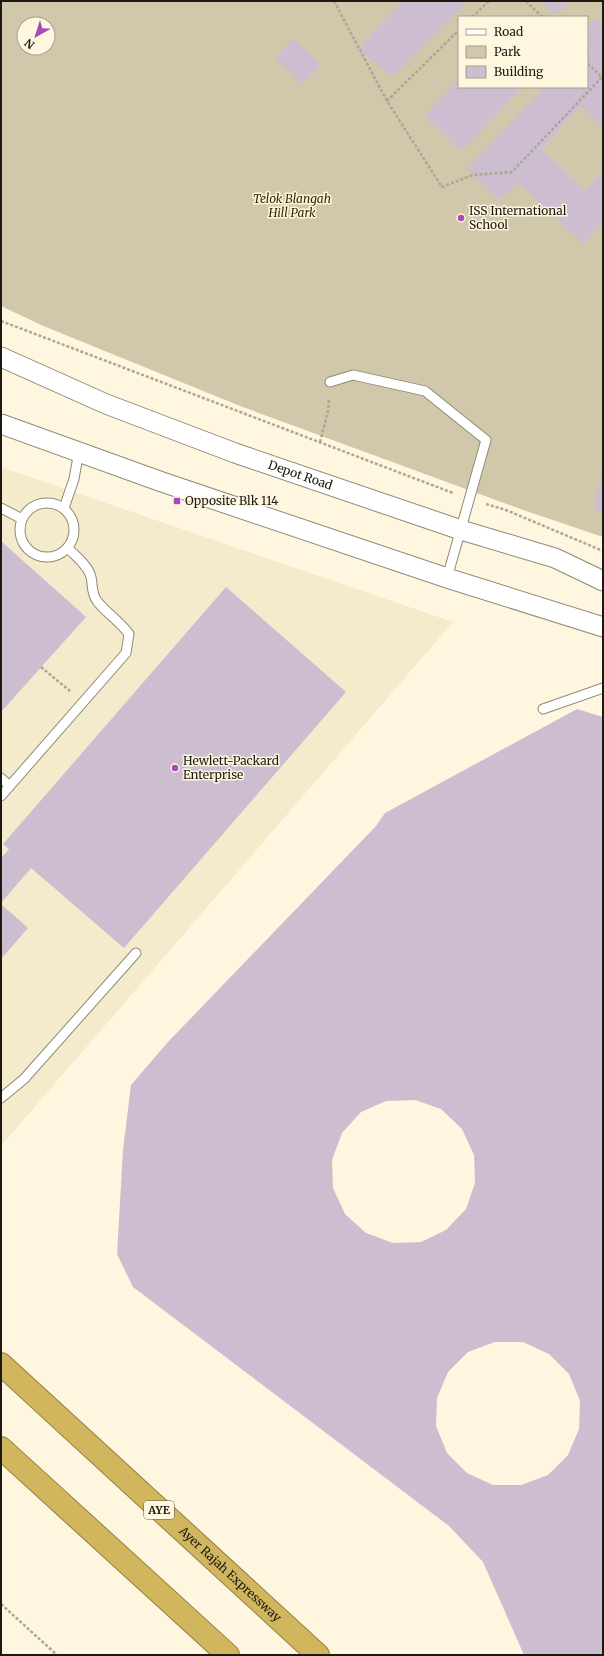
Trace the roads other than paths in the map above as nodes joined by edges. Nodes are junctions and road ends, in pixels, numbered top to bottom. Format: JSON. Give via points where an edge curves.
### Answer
{"nodes":[{"id":1,"x":1,"y":357,"type":"edge"},
{"id":2,"x":330,"y":382,"type":"dead end"},
{"id":3,"x":1,"y":424,"type":"edge"},
{"id":4,"x":79,"y":451,"type":"junction"},
{"id":5,"x":1,"y":508,"type":"edge"},
{"id":6,"x":64,"y":508,"type":"junction"},
{"id":7,"x":22,"y":519,"type":"junction"},
{"id":8,"x":461,"y":530,"type":"junction"},
{"id":9,"x":68,"y":548,"type":"junction"},
{"id":10,"x":447,"y":578,"type":"junction"},
{"id":11,"x":603,"y":581,"type":"edge"},
{"id":12,"x":603,"y":627,"type":"edge"},
{"id":13,"x":603,"y":688,"type":"edge"},
{"id":14,"x":544,"y":709,"type":"dead end"},
{"id":15,"x":1,"y":778,"type":"edge"},
{"id":16,"x":10,"y":786,"type":"junction"},
{"id":17,"x":1,"y":796,"type":"edge"},
{"id":18,"x":136,"y":953,"type":"dead end"},
{"id":19,"x":1,"y":1098,"type":"edge"},
{"id":20,"x":1,"y":1364,"type":"edge"},
{"id":21,"x":1,"y":1448,"type":"edge"},
{"id":22,"x":228,"y":1655,"type":"edge"},
{"id":23,"x":318,"y":1655,"type":"edge"}],
"edges":[{"from":1,"to":8,"type":"street","name":"Depot Road","via":[[106,404],[235,453]]},
{"from":2,"to":8,"type":"lane","via":[[352,375],[425,391],[486,440]]},
{"from":3,"to":4,"type":"street"},
{"from":4,"to":6,"type":"lane","via":[[74,478]]},
{"from":4,"to":10,"type":"street","via":[[162,482]]},
{"from":5,"to":7,"type":"lane"},
{"from":6,"to":7,"type":"lane","via":[[53,503],[40,503],[29,509]]},
{"from":6,"to":9,"type":"lane","via":[[71,517],[74,527],[73,538]]},
{"from":7,"to":9,"type":"lane","via":[[21,538],[32,553],[44,557],[57,555]]},
{"from":8,"to":10,"type":"lane"},
{"from":8,"to":11,"type":"street","name":"Depot Road","via":[[555,558]]},
{"from":9,"to":16,"type":"lane","via":[[87,568],[97,601],[129,634],[126,653]]},
{"from":10,"to":12,"type":"street"},
{"from":13,"to":14,"type":"lane"},
{"from":15,"to":16,"type":"lane"},
{"from":16,"to":17,"type":"lane"},
{"from":18,"to":19,"type":"lane","via":[[24,1079]]},
{"from":20,"to":23,"type":"highway","name":"Ayer Rajah Expressway","number":"AYE"},
{"from":21,"to":22,"type":"highway"}]}
